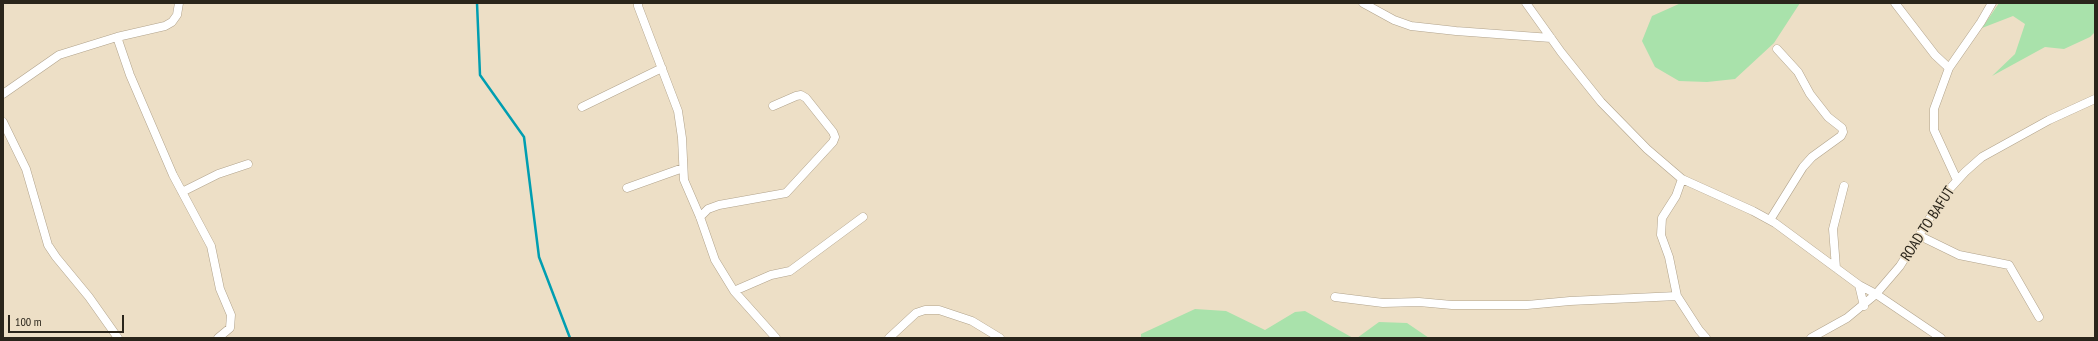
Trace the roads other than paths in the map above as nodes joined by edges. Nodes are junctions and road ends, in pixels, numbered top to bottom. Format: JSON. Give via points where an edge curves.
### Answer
{"nodes":[{"id":1,"x":179,"y":3,"type":"edge"},
{"id":2,"x":638,"y":3,"type":"edge"},
{"id":3,"x":1363,"y":3,"type":"edge"},
{"id":4,"x":1526,"y":3,"type":"edge"},
{"id":5,"x":1895,"y":3,"type":"edge"},
{"id":6,"x":1992,"y":3,"type":"edge"},
{"id":7,"x":117,"y":37,"type":"junction"},
{"id":8,"x":1551,"y":38,"type":"junction"},
{"id":9,"x":1778,"y":48,"type":"dead end"},
{"id":10,"x":662,"y":68,"type":"junction"},
{"id":11,"x":1949,"y":68,"type":"junction"},
{"id":12,"x":3,"y":94,"type":"edge"},
{"id":13,"x":2093,"y":101,"type":"edge"},
{"id":14,"x":773,"y":106,"type":"dead end"},
{"id":15,"x":582,"y":107,"type":"dead end"},
{"id":16,"x":3,"y":122,"type":"edge"},
{"id":17,"x":248,"y":164,"type":"dead end"},
{"id":18,"x":682,"y":168,"type":"junction"},
{"id":19,"x":1682,"y":179,"type":"junction"},
{"id":20,"x":1957,"y":180,"type":"junction"},
{"id":21,"x":1844,"y":186,"type":"dead end"},
{"id":22,"x":627,"y":188,"type":"dead end"},
{"id":23,"x":182,"y":192,"type":"junction"},
{"id":24,"x":700,"y":217,"type":"junction"},
{"id":25,"x":863,"y":217,"type":"dead end"},
{"id":26,"x":1770,"y":220,"type":"junction"},
{"id":27,"x":1920,"y":236,"type":"junction"},
{"id":28,"x":1836,"y":268,"type":"junction"},
{"id":29,"x":1859,"y":285,"type":"junction"},
{"id":30,"x":734,"y":291,"type":"junction"},
{"id":31,"x":1876,"y":294,"type":"junction"},
{"id":32,"x":1677,"y":296,"type":"junction"},
{"id":33,"x":1335,"y":297,"type":"dead end"},
{"id":34,"x":1864,"y":306,"type":"junction"},
{"id":35,"x":2039,"y":317,"type":"dead end"},
{"id":36,"x":118,"y":338,"type":"edge"},
{"id":37,"x":218,"y":338,"type":"edge"},
{"id":38,"x":776,"y":338,"type":"edge"},
{"id":39,"x":889,"y":338,"type":"edge"},
{"id":40,"x":1000,"y":338,"type":"edge"},
{"id":41,"x":1706,"y":338,"type":"edge"},
{"id":42,"x":1811,"y":338,"type":"edge"},
{"id":43,"x":1941,"y":338,"type":"edge"}],
"edges":[{"from":1,"to":7,"type":"street","via":[[172,22],[165,26]]},
{"from":2,"to":10,"type":"street"},
{"from":3,"to":8,"type":"street","via":[[1411,26]]},
{"from":4,"to":8,"type":"street"},
{"from":5,"to":11,"type":"street","via":[[1935,55]]},
{"from":6,"to":11,"type":"street"},
{"from":7,"to":12,"type":"street","via":[[51,58]]},
{"from":7,"to":23,"type":"street","via":[[130,75]]},
{"from":8,"to":19,"type":"street","via":[[1601,102],[1647,149]]},
{"from":9,"to":26,"type":"street","via":[[1798,72],[1810,94],[1843,132],[1803,167]]},
{"from":10,"to":15,"type":"street"},
{"from":10,"to":18,"type":"street","via":[[680,120]]},
{"from":11,"to":20,"type":"street","via":[[1934,109],[1933,119],[1938,140]]},
{"from":13,"to":20,"type":"street","name":"ROAD TO BAFUT","via":[[1996,148]]},
{"from":14,"to":24,"type":"street","via":[[796,96],[806,98],[833,132],[833,142],[786,193],[719,205],[708,209]]},
{"from":16,"to":36,"type":"street","via":[[26,169],[48,245]]},
{"from":17,"to":23,"type":"street","via":[[218,174]]},
{"from":18,"to":22,"type":"street"},
{"from":18,"to":24,"type":"street","via":[[687,189]]},
{"from":19,"to":26,"type":"street"},
{"from":19,"to":32,"type":"street","via":[[1660,226]]},
{"from":20,"to":27,"type":"street","name":"ROAD TO BAFUT","via":[[1944,194]]},
{"from":21,"to":28,"type":"street","via":[[1833,229]]},
{"from":23,"to":37,"type":"street","via":[[211,246],[220,289],[231,315],[230,328]]},
{"from":24,"to":30,"type":"street","via":[[715,260]]},
{"from":25,"to":30,"type":"street","via":[[790,271],[772,275]]},
{"from":26,"to":28,"type":"street"},
{"from":27,"to":31,"type":"street","name":"ROAD TO BAFUT","via":[[1891,279]]},
{"from":27,"to":35,"type":"street","via":[[1959,255],[2008,265]]},
{"from":28,"to":29,"type":"street"},
{"from":29,"to":31,"type":"street"},
{"from":29,"to":34,"type":"street"},
{"from":30,"to":38,"type":"street"},
{"from":31,"to":34,"type":"street","name":"ROAD TO BAFUT"},
{"from":31,"to":43,"type":"street"},
{"from":32,"to":33,"type":"street","via":[[1452,305],[1419,302],[1383,303]]},
{"from":32,"to":41,"type":"street"},
{"from":34,"to":42,"type":"street","name":"ROAD TO BAFUT","via":[[1832,328]]},
{"from":39,"to":40,"type":"street","via":[[916,313],[939,310],[972,321]]}]}
